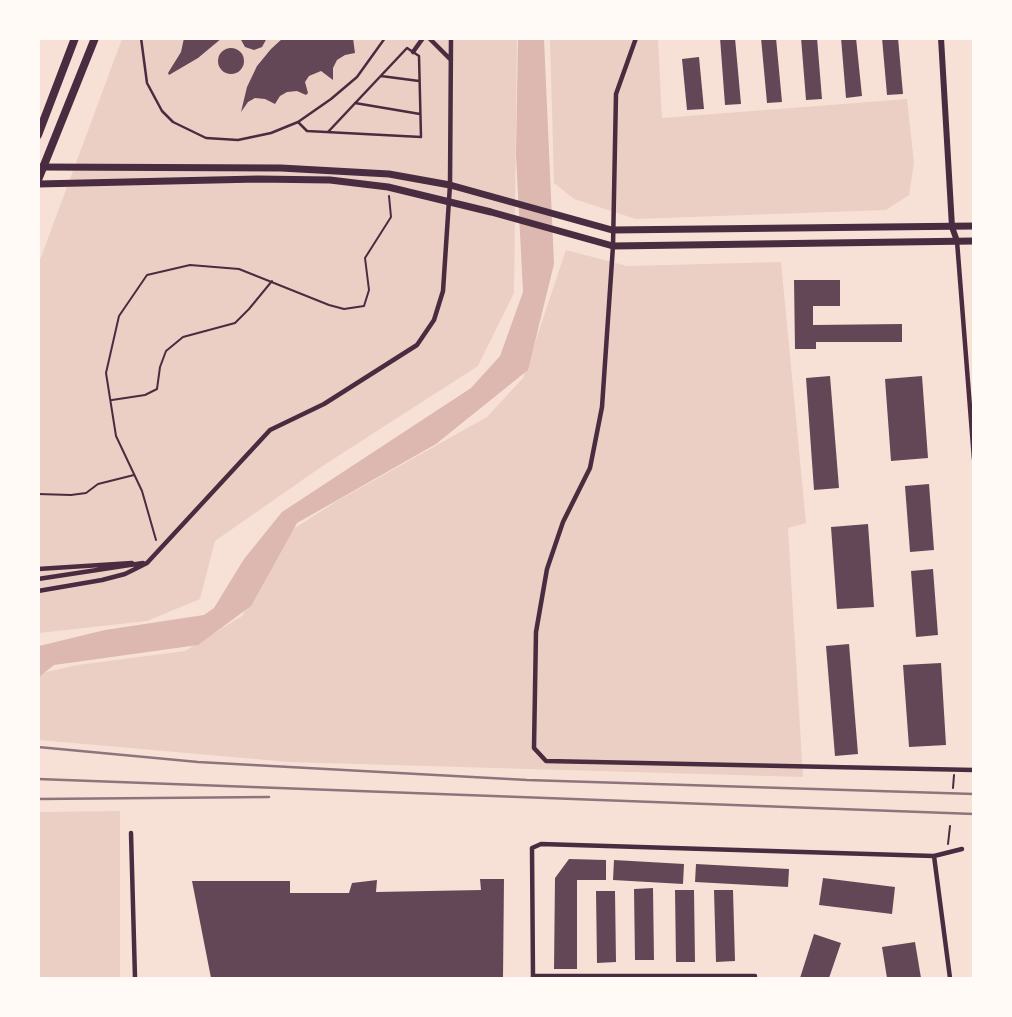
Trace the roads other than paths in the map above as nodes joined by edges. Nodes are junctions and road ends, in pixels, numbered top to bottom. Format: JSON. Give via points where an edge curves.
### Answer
{"nodes":[{"id":1,"x":75,"y":38,"type":"edge"},
{"id":2,"x":94,"y":38,"type":"edge"},
{"id":3,"x":141,"y":38,"type":"edge"},
{"id":4,"x":385,"y":38,"type":"edge"},
{"id":5,"x":423,"y":38,"type":"edge"},
{"id":6,"x":429,"y":38,"type":"edge"},
{"id":7,"x":451,"y":38,"type":"edge"},
{"id":8,"x":636,"y":38,"type":"edge"},
{"id":9,"x":941,"y":38,"type":"edge"},
{"id":10,"x":413,"y":52,"type":"junction"},
{"id":11,"x":452,"y":60,"type":"junction"},
{"id":12,"x":380,"y":76,"type":"junction"},
{"id":13,"x":419,"y":81,"type":"junction"},
{"id":14,"x":355,"y":103,"type":"junction"},
{"id":15,"x":420,"y":114,"type":"junction"},
{"id":16,"x":298,"y":122,"type":"junction"},
{"id":17,"x":328,"y":132,"type":"junction"},
{"id":18,"x":38,"y":135,"type":"edge"},
{"id":19,"x":41,"y":166,"type":"edge"},
{"id":20,"x":38,"y":182,"type":"edge"},
{"id":21,"x":450,"y":185,"type":"junction"},
{"id":22,"x":448,"y":202,"type":"junction"},
{"id":23,"x":974,"y":226,"type":"edge"},
{"id":24,"x":952,"y":227,"type":"junction"},
{"id":25,"x":612,"y":230,"type":"junction"},
{"id":26,"x":957,"y":241,"type":"junction"},
{"id":27,"x":974,"y":241,"type":"edge"},
{"id":28,"x":613,"y":246,"type":"junction"},
{"id":29,"x":972,"y":424,"type":"edge"},
{"id":30,"x":974,"y":459,"type":"edge"},
{"id":31,"x":147,"y":562,"type":"junction"},
{"id":32,"x":38,"y":569,"type":"edge"},
{"id":33,"x":38,"y":579,"type":"edge"},
{"id":34,"x":38,"y":591,"type":"edge"},
{"id":35,"x":974,"y":770,"type":"edge"},
{"id":36,"x":131,"y":833,"type":"dead end"},
{"id":37,"x":962,"y":849,"type":"dead end"},
{"id":38,"x":934,"y":856,"type":"junction"},
{"id":39,"x":754,"y":976,"type":"dead end"},
{"id":40,"x":533,"y":977,"type":"edge"},
{"id":41,"x":135,"y":978,"type":"edge"},
{"id":42,"x":950,"y":978,"type":"edge"}],
"edges":[{"from":1,"to":18,"type":"main road"},
{"from":2,"to":19,"type":"main road"},
{"from":3,"to":16,"type":"lane","via":[[153,98],[173,122],[206,138],[238,140]]},
{"from":4,"to":16,"type":"lane","via":[[357,77]]},
{"from":5,"to":10,"type":"street"},
{"from":6,"to":11,"type":"street"},
{"from":7,"to":11,"type":"street"},
{"from":8,"to":25,"type":"street","via":[[616,93]]},
{"from":9,"to":24,"type":"street"},
{"from":10,"to":12,"type":"lane","via":[[407,48]]},
{"from":10,"to":13,"type":"lane","via":[[419,56]]},
{"from":11,"to":21,"type":"street"},
{"from":12,"to":13,"type":"lane"},
{"from":12,"to":14,"type":"lane"},
{"from":13,"to":15,"type":"lane"},
{"from":14,"to":15,"type":"lane"},
{"from":14,"to":17,"type":"lane"},
{"from":15,"to":17,"type":"lane","via":[[421,136]]},
{"from":16,"to":17,"type":"lane","via":[[307,131]]},
{"from":19,"to":20,"type":"main road"},
{"from":19,"to":21,"type":"main road","via":[[337,169]]},
{"from":20,"to":22,"type":"main road","via":[[330,180],[388,187]]},
{"from":21,"to":22,"type":"street"},
{"from":21,"to":25,"type":"main road"},
{"from":22,"to":28,"type":"main road"},
{"from":22,"to":31,"type":"street","via":[[443,292],[434,320],[417,345],[324,404],[270,430]]},
{"from":23,"to":24,"type":"main road"},
{"from":24,"to":25,"type":"main road"},
{"from":24,"to":26,"type":"street"},
{"from":25,"to":28,"type":"street"},
{"from":26,"to":27,"type":"main road"},
{"from":26,"to":28,"type":"main road"},
{"from":26,"to":29,"type":"street"},
{"from":28,"to":35,"type":"street","via":[[602,407],[590,468],[563,522],[547,569],[536,632],[534,748],[546,761]]},
{"from":29,"to":30,"type":"street"},
{"from":31,"to":32,"type":"street"},
{"from":31,"to":33,"type":"street"},
{"from":31,"to":34,"type":"street","via":[[125,574]]},
{"from":36,"to":41,"type":"street"},
{"from":37,"to":38,"type":"street"},
{"from":38,"to":40,"type":"street","via":[[541,844],[532,848]]},
{"from":38,"to":42,"type":"street"},
{"from":39,"to":40,"type":"street"}]}
